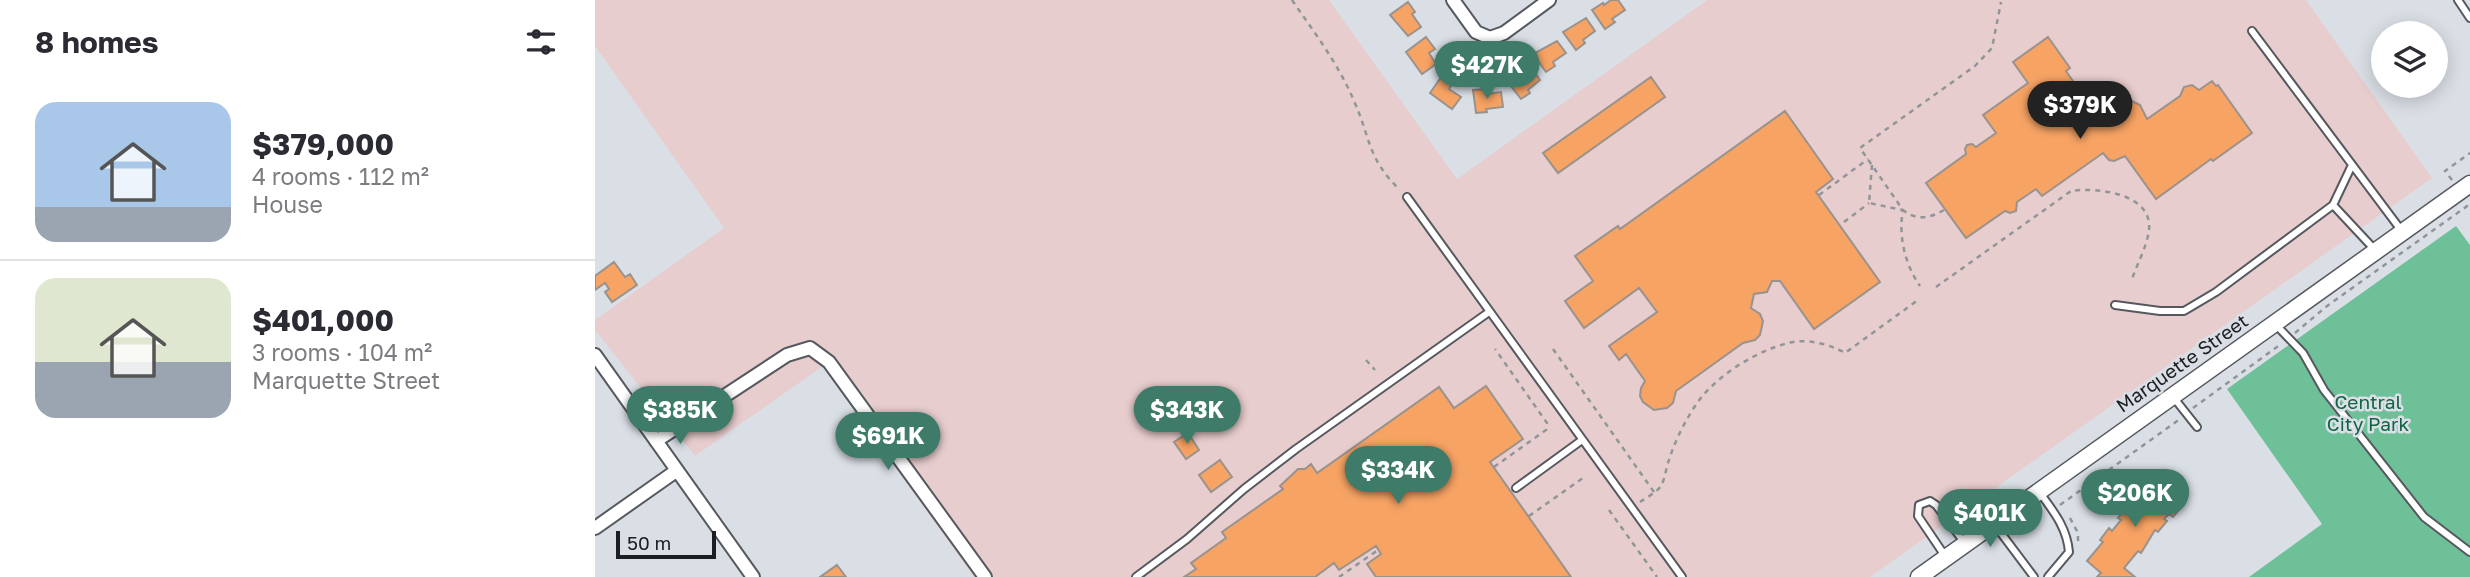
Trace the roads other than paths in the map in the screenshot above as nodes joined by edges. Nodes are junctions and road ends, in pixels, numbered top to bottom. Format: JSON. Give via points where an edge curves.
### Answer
{"nodes":[{"id":1,"x":1453,"y":0,"type":"edge"},
{"id":2,"x":1549,"y":0,"type":"edge"},
{"id":3,"x":2458,"y":0,"type":"edge"},
{"id":4,"x":2470,"y":18,"type":"edge"},
{"id":5,"x":2252,"y":31,"type":"dead end"},
{"id":6,"x":2352,"y":165,"type":"junction"},
{"id":7,"x":2470,"y":184,"type":"edge"},
{"id":8,"x":1407,"y":197,"type":"road end"},
{"id":9,"x":2333,"y":205,"type":"junction"},
{"id":10,"x":2402,"y":232,"type":"junction"},
{"id":11,"x":2375,"y":250,"type":"junction"},
{"id":12,"x":2115,"y":304,"type":"dead end"},
{"id":13,"x":1489,"y":312,"type":"junction"},
{"id":14,"x":2274,"y":324,"type":"junction"},
{"id":15,"x":595,"y":355,"type":"edge"},
{"id":16,"x":2173,"y":396,"type":"junction"},
{"id":17,"x":2197,"y":427,"type":"dead end"},
{"id":18,"x":1582,"y":440,"type":"junction"},
{"id":19,"x":656,"y":441,"type":"junction"},
{"id":20,"x":676,"y":471,"type":"junction"},
{"id":21,"x":1516,"y":488,"type":"dead end"},
{"id":22,"x":2039,"y":491,"type":"junction"},
{"id":23,"x":1994,"y":523,"type":"junction"},
{"id":24,"x":595,"y":528,"type":"edge"},
{"id":25,"x":1965,"y":544,"type":"junction"},
{"id":26,"x":2470,"y":552,"type":"edge"},
{"id":27,"x":1946,"y":558,"type":"junction"},
{"id":28,"x":753,"y":577,"type":"edge"},
{"id":29,"x":985,"y":577,"type":"edge"},
{"id":30,"x":1136,"y":577,"type":"edge"},
{"id":31,"x":1682,"y":577,"type":"edge"},
{"id":32,"x":1920,"y":577,"type":"edge"},
{"id":33,"x":2034,"y":577,"type":"edge"},
{"id":34,"x":2048,"y":577,"type":"edge"}],
"edges":[{"from":1,"to":2,"type":"street","via":[[1482,36],[1497,37]]},
{"from":3,"to":4,"type":"lane"},
{"from":5,"to":6,"type":"lane"},
{"from":6,"to":9,"type":"lane"},
{"from":6,"to":10,"type":"lane"},
{"from":7,"to":10,"type":"street","name":"Marquette Street"},
{"from":8,"to":13,"type":"lane"},
{"from":9,"to":11,"type":"lane"},
{"from":9,"to":12,"type":"lane","via":[[2184,311]]},
{"from":10,"to":11,"type":"street","name":"Marquette Street"},
{"from":11,"to":14,"type":"street","name":"Marquette Street"},
{"from":13,"to":18,"type":"lane"},
{"from":13,"to":30,"type":"lane","via":[[1275,465]]},
{"from":14,"to":16,"type":"street","name":"Marquette Street"},
{"from":14,"to":26,"type":"lane","via":[[2303,353],[2324,390],[2424,517]]},
{"from":15,"to":19,"type":"street"},
{"from":16,"to":17,"type":"lane"},
{"from":16,"to":22,"type":"street","name":"Marquette Street"},
{"from":18,"to":21,"type":"lane"},
{"from":18,"to":31,"type":"lane"},
{"from":19,"to":20,"type":"street"},
{"from":19,"to":29,"type":"street","via":[[787,355],[810,348],[829,362]]},
{"from":20,"to":24,"type":"street"},
{"from":20,"to":28,"type":"street"},
{"from":22,"to":23,"type":"street","name":"Marquette Street"},
{"from":22,"to":34,"type":"lane","via":[[2068,538],[2069,552]]},
{"from":23,"to":25,"type":"street","name":"Marquette Street"},
{"from":23,"to":33,"type":"lane"},
{"from":25,"to":27,"type":"street","name":"Marquette Street"},
{"from":25,"to":27,"type":"lane","via":[[1936,505],[1930,501],[1919,505],[1918,516]]},
{"from":27,"to":32,"type":"street","name":"Marquette Street"}]}
